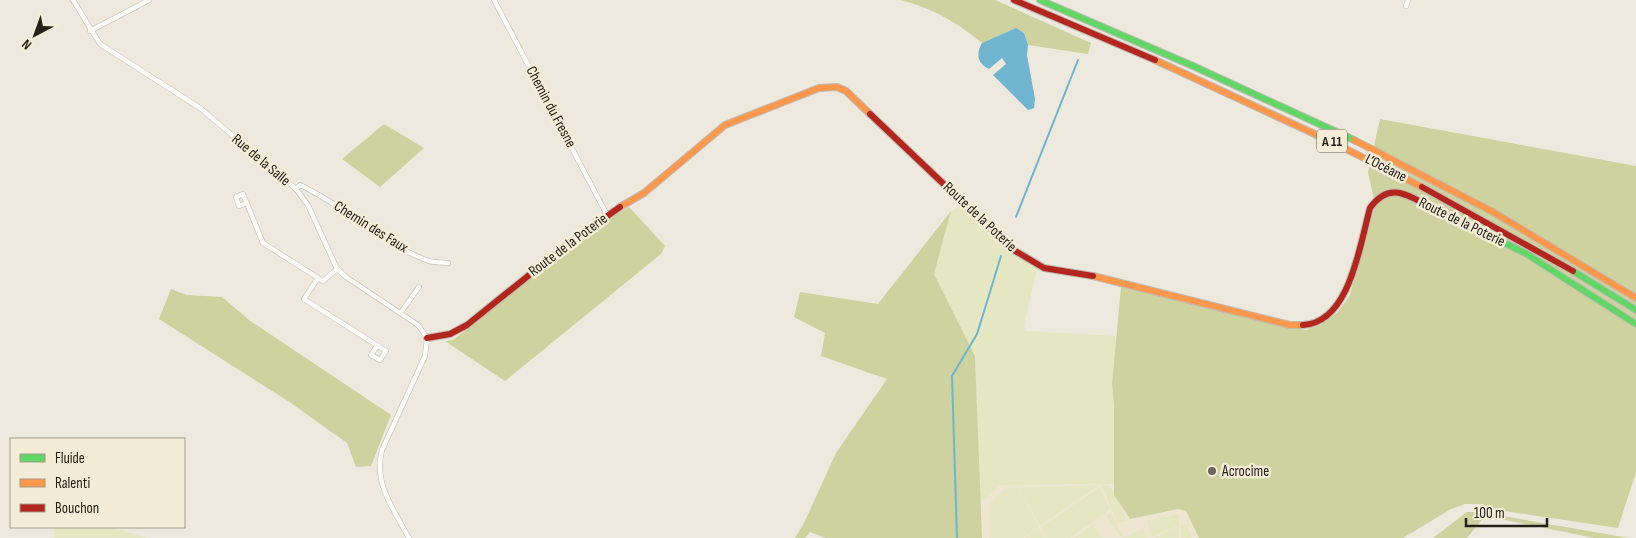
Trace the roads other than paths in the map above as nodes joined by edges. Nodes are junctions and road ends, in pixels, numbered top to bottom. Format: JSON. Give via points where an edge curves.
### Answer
{"nodes":[{"id":1,"x":73,"y":0,"type":"edge"},
{"id":2,"x":149,"y":0,"type":"edge"},
{"id":3,"x":494,"y":0,"type":"edge"},
{"id":4,"x":1014,"y":0,"type":"edge"},
{"id":5,"x":1040,"y":0,"type":"edge"},
{"id":6,"x":1408,"y":0,"type":"edge"},
{"id":7,"x":1406,"y":6,"type":"dead end"},
{"id":8,"x":90,"y":31,"type":"junction"},
{"id":9,"x":296,"y":189,"type":"junction"},
{"id":10,"x":247,"y":203,"type":"dead end"},
{"id":11,"x":608,"y":215,"type":"junction"},
{"id":12,"x":448,"y":263,"type":"dead end"},
{"id":13,"x":337,"y":269,"type":"junction"},
{"id":14,"x":318,"y":278,"type":"junction"},
{"id":15,"x":419,"y":287,"type":"dead end"},
{"id":16,"x":1636,"y":298,"type":"edge"},
{"id":17,"x":1636,"y":310,"type":"edge"},
{"id":18,"x":401,"y":312,"type":"junction"},
{"id":19,"x":1636,"y":324,"type":"edge"},
{"id":20,"x":426,"y":338,"type":"junction"},
{"id":21,"x":377,"y":346,"type":"dead end"},
{"id":22,"x":409,"y":538,"type":"edge"}],
"edges":[{"from":1,"to":8,"type":"street","name":"Rue de la Salle"},
{"from":2,"to":8,"type":"street"},
{"from":3,"to":11,"type":"street","name":"Chemin du Fresne"},
{"from":4,"to":17,"type":"main road","name":"L’Océane","number":"A 11","via":[[1202,81],[1380,164],[1510,233]]},
{"from":5,"to":16,"type":"main road","name":"L’Océane","number":"A 11","via":[[1246,90],[1399,163],[1507,221]]},
{"from":6,"to":7,"type":"street"},
{"from":8,"to":9,"type":"street","name":"Rue de la Salle","via":[[106,48],[200,108]]},
{"from":9,"to":12,"type":"street","name":"Chemin des Faux","via":[[300,186],[316,193],[427,261]]},
{"from":9,"to":13,"type":"street","name":"Rue de la Salle","via":[[308,205]]},
{"from":10,"to":14,"type":"street","via":[[263,244]]},
{"from":11,"to":19,"type":"main road","name":"Route de la Poterie","via":[[644,192],[733,120],[819,88],[837,87],[846,91],[1012,249],[1044,268],[1290,325],[1310,325],[1331,314],[1343,299],[1373,202],[1383,193],[1395,191],[1525,253]]},
{"from":11,"to":20,"type":"main road","name":"Route de la Poterie","via":[[467,325],[450,334]]},
{"from":13,"to":14,"type":"street","via":[[323,281]]},
{"from":13,"to":18,"type":"street","name":"Rue de la Salle"},
{"from":14,"to":21,"type":"street","via":[[304,299]]},
{"from":15,"to":18,"type":"street"},
{"from":18,"to":20,"type":"street","name":"Rue de la Salle","via":[[418,325]]},
{"from":20,"to":22,"type":"street","via":[[425,356],[378,462],[381,484]]}]}
